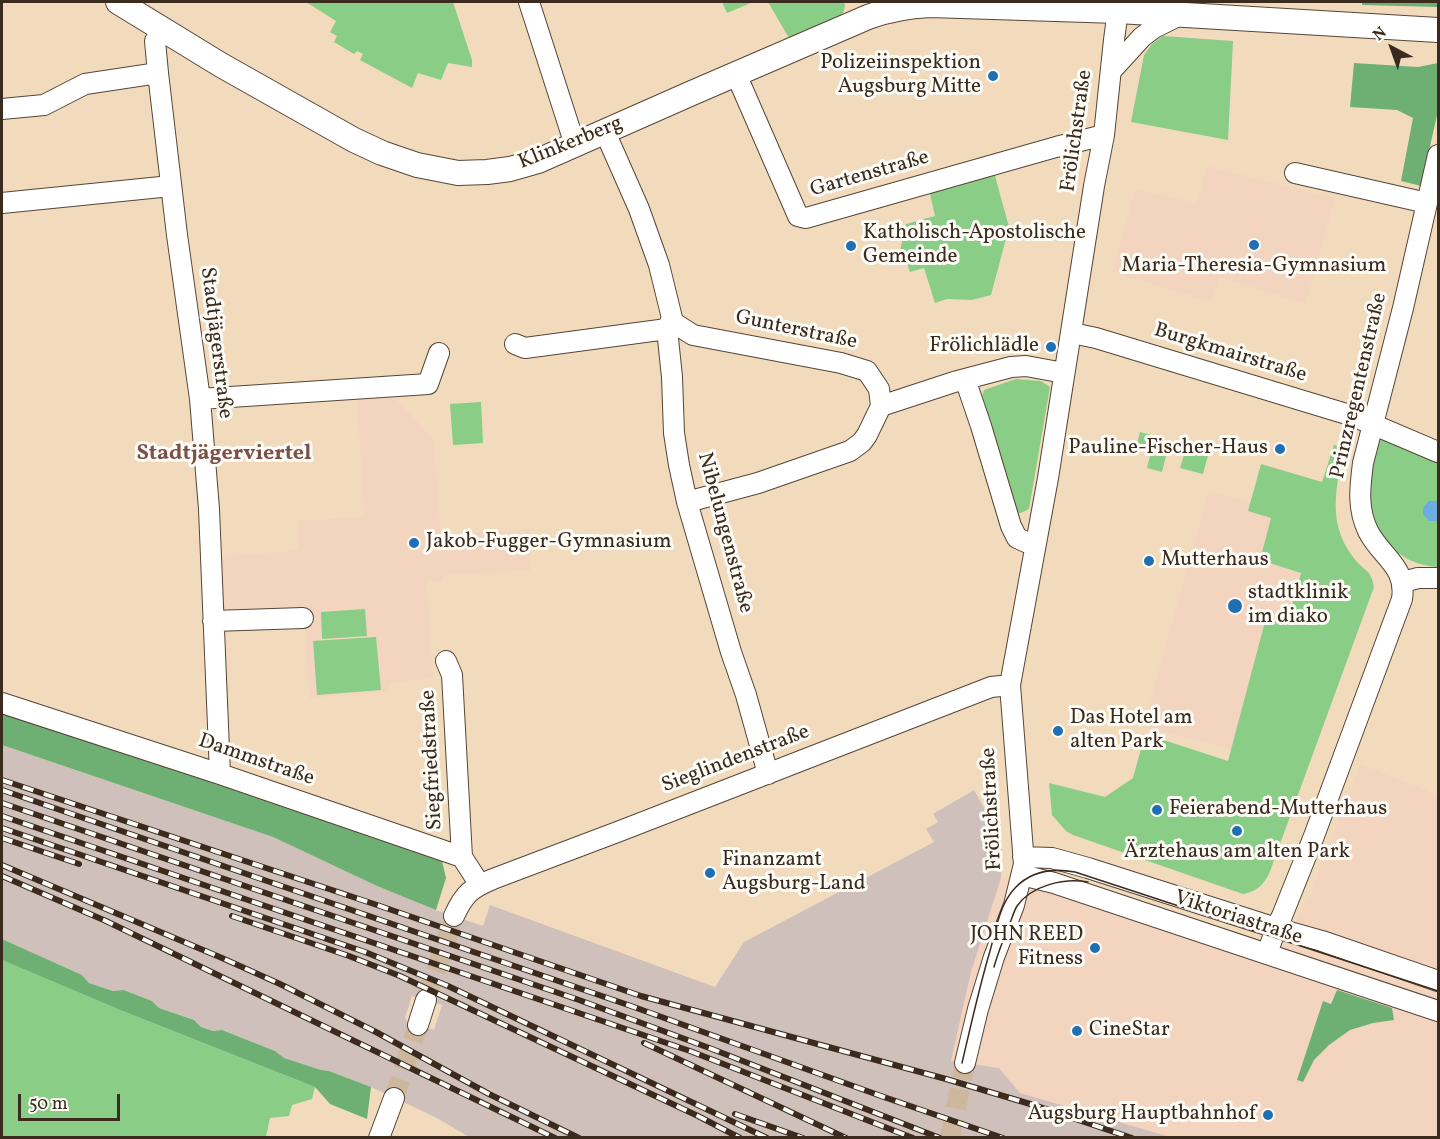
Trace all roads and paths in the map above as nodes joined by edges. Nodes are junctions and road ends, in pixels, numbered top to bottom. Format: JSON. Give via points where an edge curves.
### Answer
{"nodes":[{"id":1,"x":118,"y":2,"type":"edge"},
{"id":2,"x":530,"y":2,"type":"edge"},
{"id":3,"x":1119,"y":6,"type":"edge"},
{"id":4,"x":865,"y":9,"type":"edge"},
{"id":5,"x":1182,"y":14,"type":"junction"},
{"id":6,"x":162,"y":29,"type":"junction"},
{"id":7,"x":1438,"y":30,"type":"edge"},
{"id":8,"x":1111,"y":71,"type":"junction"},
{"id":9,"x":158,"y":73,"type":"junction"},
{"id":10,"x":736,"y":74,"type":"junction"},
{"id":11,"x":2,"y":109,"type":"edge"},
{"id":12,"x":605,"y":132,"type":"junction"},
{"id":13,"x":1104,"y":135,"type":"junction"},
{"id":14,"x":575,"y":145,"type":"junction"},
{"id":15,"x":1438,"y":155,"type":"edge"},
{"id":16,"x":1295,"y":173,"type":"dead end"},
{"id":17,"x":171,"y":186,"type":"junction"},
{"id":18,"x":2,"y":203,"type":"edge"},
{"id":19,"x":1427,"y":203,"type":"junction"},
{"id":20,"x":669,"y":325,"type":"junction"},
{"id":21,"x":1072,"y":333,"type":"junction"},
{"id":22,"x":515,"y":344,"type":"dead end"},
{"id":23,"x":439,"y":353,"type":"dead end"},
{"id":24,"x":1065,"y":373,"type":"junction"},
{"id":25,"x":964,"y":379,"type":"junction"},
{"id":26,"x":200,"y":399,"type":"junction"},
{"id":27,"x":881,"y":406,"type":"junction"},
{"id":28,"x":1374,"y":424,"type":"junction"},
{"id":29,"x":1438,"y":452,"type":"edge"},
{"id":30,"x":687,"y":502,"type":"junction"},
{"id":31,"x":1035,"y":546,"type":"junction"},
{"id":32,"x":1438,"y":578,"type":"edge"},
{"id":33,"x":1403,"y":582,"type":"junction"},
{"id":34,"x":303,"y":618,"type":"dead end"},
{"id":35,"x":213,"y":621,"type":"junction"},
{"id":36,"x":446,"y":661,"type":"dead end"},
{"id":37,"x":1010,"y":685,"type":"junction"},
{"id":38,"x":2,"y":703,"type":"edge"},
{"id":39,"x":220,"y":774,"type":"junction"},
{"id":40,"x":768,"y":774,"type":"junction"},
{"id":41,"x":462,"y":857,"type":"junction"},
{"id":42,"x":1022,"y":866,"type":"junction"},
{"id":43,"x":1054,"y":883,"type":"junction"},
{"id":44,"x":480,"y":885,"type":"junction"},
{"id":45,"x":1014,"y":905,"type":"junction"},
{"id":46,"x":454,"y":916,"type":"tunnel mouth"},
{"id":47,"x":1276,"y":928,"type":"junction"},
{"id":48,"x":1267,"y":954,"type":"junction"},
{"id":49,"x":1438,"y":981,"type":"edge"},
{"id":50,"x":426,"y":1000,"type":"tunnel mouth"},
{"id":51,"x":1438,"y":1011,"type":"edge"},
{"id":52,"x":418,"y":1025,"type":"tunnel mouth"},
{"id":53,"x":965,"y":1063,"type":"tunnel mouth"},
{"id":54,"x":394,"y":1098,"type":"tunnel mouth"},
{"id":55,"x":379,"y":1137,"type":"edge"}],
"edges":[{"from":1,"to":6,"type":"main road","name":"Klinkerberg"},
{"from":2,"to":14,"type":"street"},
{"from":3,"to":4,"type":"main road","name":"Klinkerberg","via":[[930,5]]},
{"from":3,"to":5,"type":"main road","name":"Klinkerberg"},
{"from":3,"to":8,"type":"street","name":"Frölichstraße"},
{"from":4,"to":10,"type":"main road","name":"Klinkerberg"},
{"from":5,"to":7,"type":"main road","name":"Klinkerberg"},
{"from":5,"to":8,"type":"street","via":[[1142,37]]},
{"from":6,"to":9,"type":"street","name":"Stadtjägerstraße","via":[[155,41]]},
{"from":6,"to":14,"type":"main road","name":"Klinkerberg","via":[[340,133],[417,165],[458,173],[487,172],[538,161]]},
{"from":8,"to":13,"type":"street","name":"Frölichstraße"},
{"from":9,"to":11,"type":"street","via":[[85,84],[44,105]]},
{"from":9,"to":17,"type":"street","name":"Stadtjägerstraße"},
{"from":10,"to":12,"type":"main road","name":"Klinkerberg"},
{"from":10,"to":13,"type":"street","name":"Gartenstraße","via":[[798,216],[806,218]]},
{"from":12,"to":14,"type":"main road","name":"Klinkerberg"},
{"from":12,"to":20,"type":"street","name":"Nibelungenstraße","via":[[659,265],[672,318]]},
{"from":13,"to":21,"type":"street","name":"Frölichstraße"},
{"from":15,"to":19,"type":"street","name":"Prinzregentenstraße"},
{"from":16,"to":19,"type":"street"},
{"from":17,"to":18,"type":"street"},
{"from":17,"to":26,"type":"street","name":"Stadtjägerstraße"},
{"from":19,"to":28,"type":"street","name":"Prinzregentenstraße"},
{"from":20,"to":22,"type":"street","via":[[525,348]]},
{"from":20,"to":27,"type":"street","name":"Gunterstraße","via":[[693,334],[867,371],[879,389]]},
{"from":20,"to":30,"type":"street","name":"Nibelungenstraße","via":[[674,433]]},
{"from":21,"to":24,"type":"street","name":"Frölichstraße"},
{"from":21,"to":28,"type":"street","name":"Burgkmairstraße"},
{"from":23,"to":26,"type":"street","via":[[428,384]]},
{"from":24,"to":25,"type":"street","via":[[1026,366]]},
{"from":24,"to":31,"type":"street","name":"Frölichstraße"},
{"from":25,"to":27,"type":"street"},
{"from":25,"to":31,"type":"street","via":[[1011,526],[1017,538]]},
{"from":26,"to":35,"type":"street","name":"Stadtjägerstraße"},
{"from":27,"to":30,"type":"street","via":[[867,435],[850,451],[758,483]]},
{"from":28,"to":29,"type":"street","name":"Burgkmairstraße"},
{"from":28,"to":33,"type":"street","name":"Prinzregentenstraße","via":[[1359,488],[1361,510],[1369,532]]},
{"from":30,"to":40,"type":"street","name":"Nibelungenstraße"},
{"from":31,"to":37,"type":"street","name":"Frölichstraße"},
{"from":32,"to":33,"type":"street"},
{"from":33,"to":47,"type":"street","via":[[1402,599]]},
{"from":34,"to":35,"type":"street"},
{"from":35,"to":39,"type":"street","name":"Stadtjägerstraße"},
{"from":36,"to":41,"type":"street","name":"Siegfriedstraße","via":[[452,672]]},
{"from":37,"to":40,"type":"street","name":"Sieglindenstraße","via":[[991,687]]},
{"from":37,"to":42,"type":"street","name":"Frölichstraße"},
{"from":38,"to":39,"type":"street","name":"Dammstraße"},
{"from":39,"to":41,"type":"street","name":"Dammstraße"},
{"from":40,"to":44,"type":"street","name":"Sieglindenstraße"},
{"from":41,"to":44,"type":"street"},
{"from":42,"to":43,"type":"street","name":"Viktoriastraße"},
{"from":42,"to":45,"type":"street","name":"Frölichstraße"},
{"from":42,"to":47,"type":"street","name":"Viktoriastraße","via":[[1045,857],[1066,862]]},
{"from":43,"to":45,"type":"street","via":[[1034,888]]},
{"from":43,"to":48,"type":"street","name":"Viktoriastraße"},
{"from":44,"to":46,"type":"street","via":[[467,893]]},
{"from":45,"to":53,"type":"street","name":"Frölichstraße","via":[[994,957]]},
{"from":47,"to":48,"type":"street"},
{"from":47,"to":49,"type":"street","name":"Viktoriastraße"},
{"from":48,"to":51,"type":"street","name":"Viktoriastraße"},
{"from":50,"to":52,"type":"street"},
{"from":54,"to":55,"type":"street"}]}
